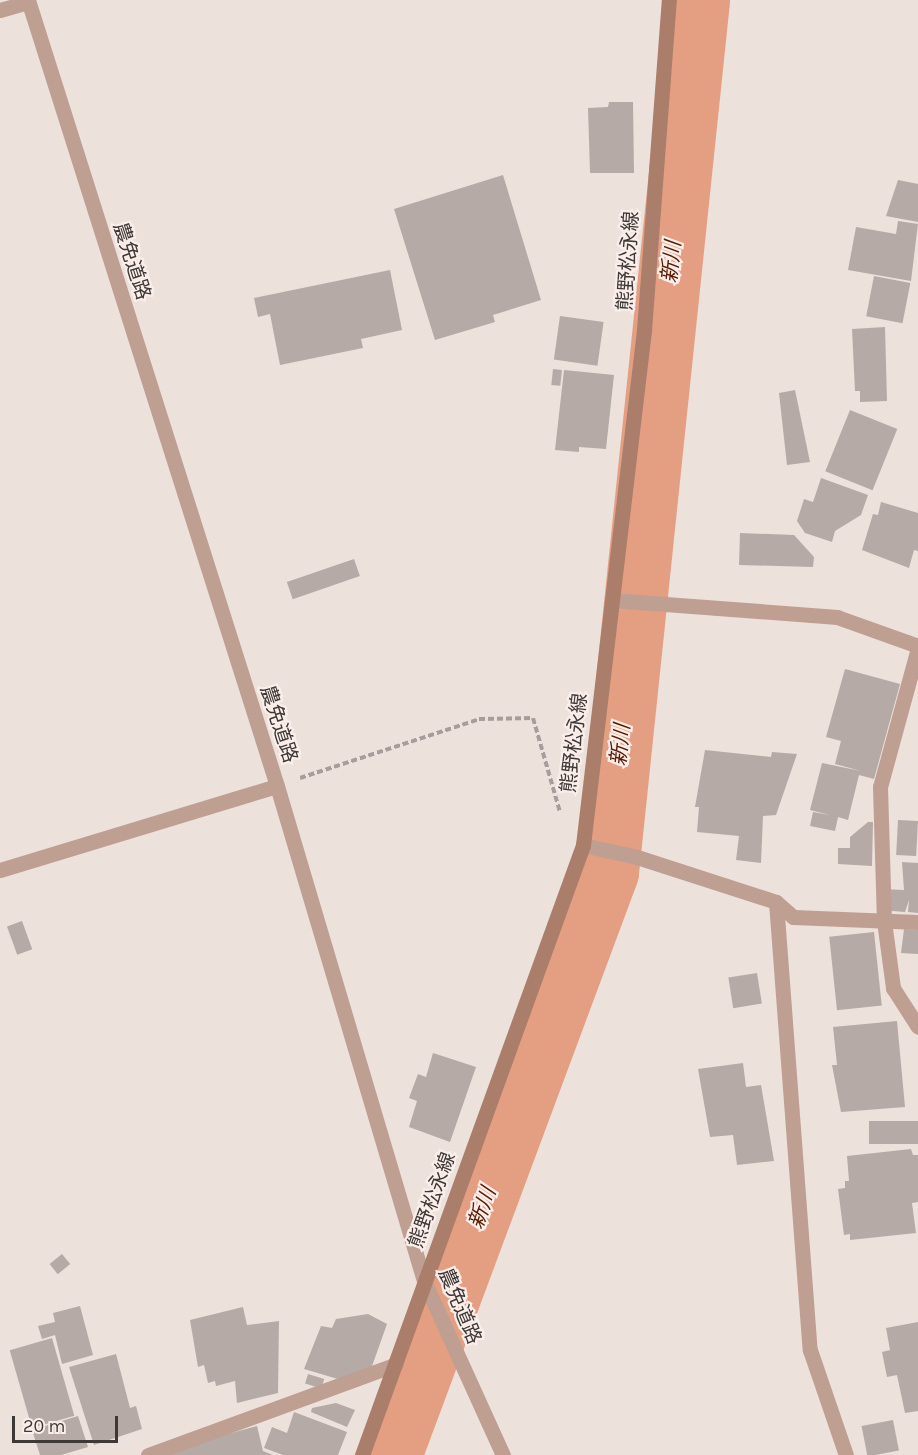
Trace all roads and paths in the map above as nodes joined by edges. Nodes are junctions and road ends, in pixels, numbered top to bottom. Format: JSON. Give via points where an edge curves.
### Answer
{"nodes":[{"id":1,"x":669,"y":0,"type":"edge"},
{"id":2,"x":28,"y":1,"type":"edge"},
{"id":3,"x":0,"y":10,"type":"edge"},
{"id":4,"x":612,"y":600,"type":"junction"},
{"id":5,"x":918,"y":647,"type":"edge"},
{"id":6,"x":277,"y":786,"type":"junction"},
{"id":7,"x":583,"y":845,"type":"junction"},
{"id":8,"x":0,"y":870,"type":"edge"},
{"id":9,"x":776,"y":902,"type":"junction"},
{"id":10,"x":884,"y":921,"type":"junction"},
{"id":11,"x":918,"y":922,"type":"edge"},
{"id":12,"x":918,"y":1027,"type":"edge"},
{"id":13,"x":424,"y":1281,"type":"junction"},
{"id":14,"x":396,"y":1364,"type":"junction"},
{"id":15,"x":148,"y":1455,"type":"edge"},
{"id":16,"x":362,"y":1455,"type":"edge"},
{"id":17,"x":503,"y":1455,"type":"edge"},
{"id":18,"x":846,"y":1455,"type":"edge"}],
"edges":[{"from":1,"to":4,"type":"main road","name":"熊野松永線","via":[[644,330]]},
{"from":2,"to":3,"type":"street"},
{"from":2,"to":6,"type":"street","name":"農免道路"},
{"from":4,"to":5,"type":"street","via":[[837,617]]},
{"from":4,"to":7,"type":"main road","name":"熊野松永線"},
{"from":5,"to":10,"type":"street","via":[[880,787]]},
{"from":6,"to":7,"type":"path","via":[[479,719],[533,718],[566,834]]},
{"from":6,"to":8,"type":"street"},
{"from":6,"to":13,"type":"street","name":"農免道路"},
{"from":7,"to":9,"type":"street","via":[[637,857]]},
{"from":7,"to":13,"type":"main road","name":"熊野松永線"},
{"from":9,"to":10,"type":"street","via":[[793,917]]},
{"from":9,"to":18,"type":"street","via":[[810,1350]]},
{"from":10,"to":11,"type":"street"},
{"from":10,"to":12,"type":"street","via":[[893,988]]},
{"from":13,"to":14,"type":"main road","name":"熊野松永線"},
{"from":13,"to":17,"type":"street","name":"農免道路"},
{"from":14,"to":15,"type":"street"},
{"from":14,"to":16,"type":"main road","name":"熊野松永線"}]}
